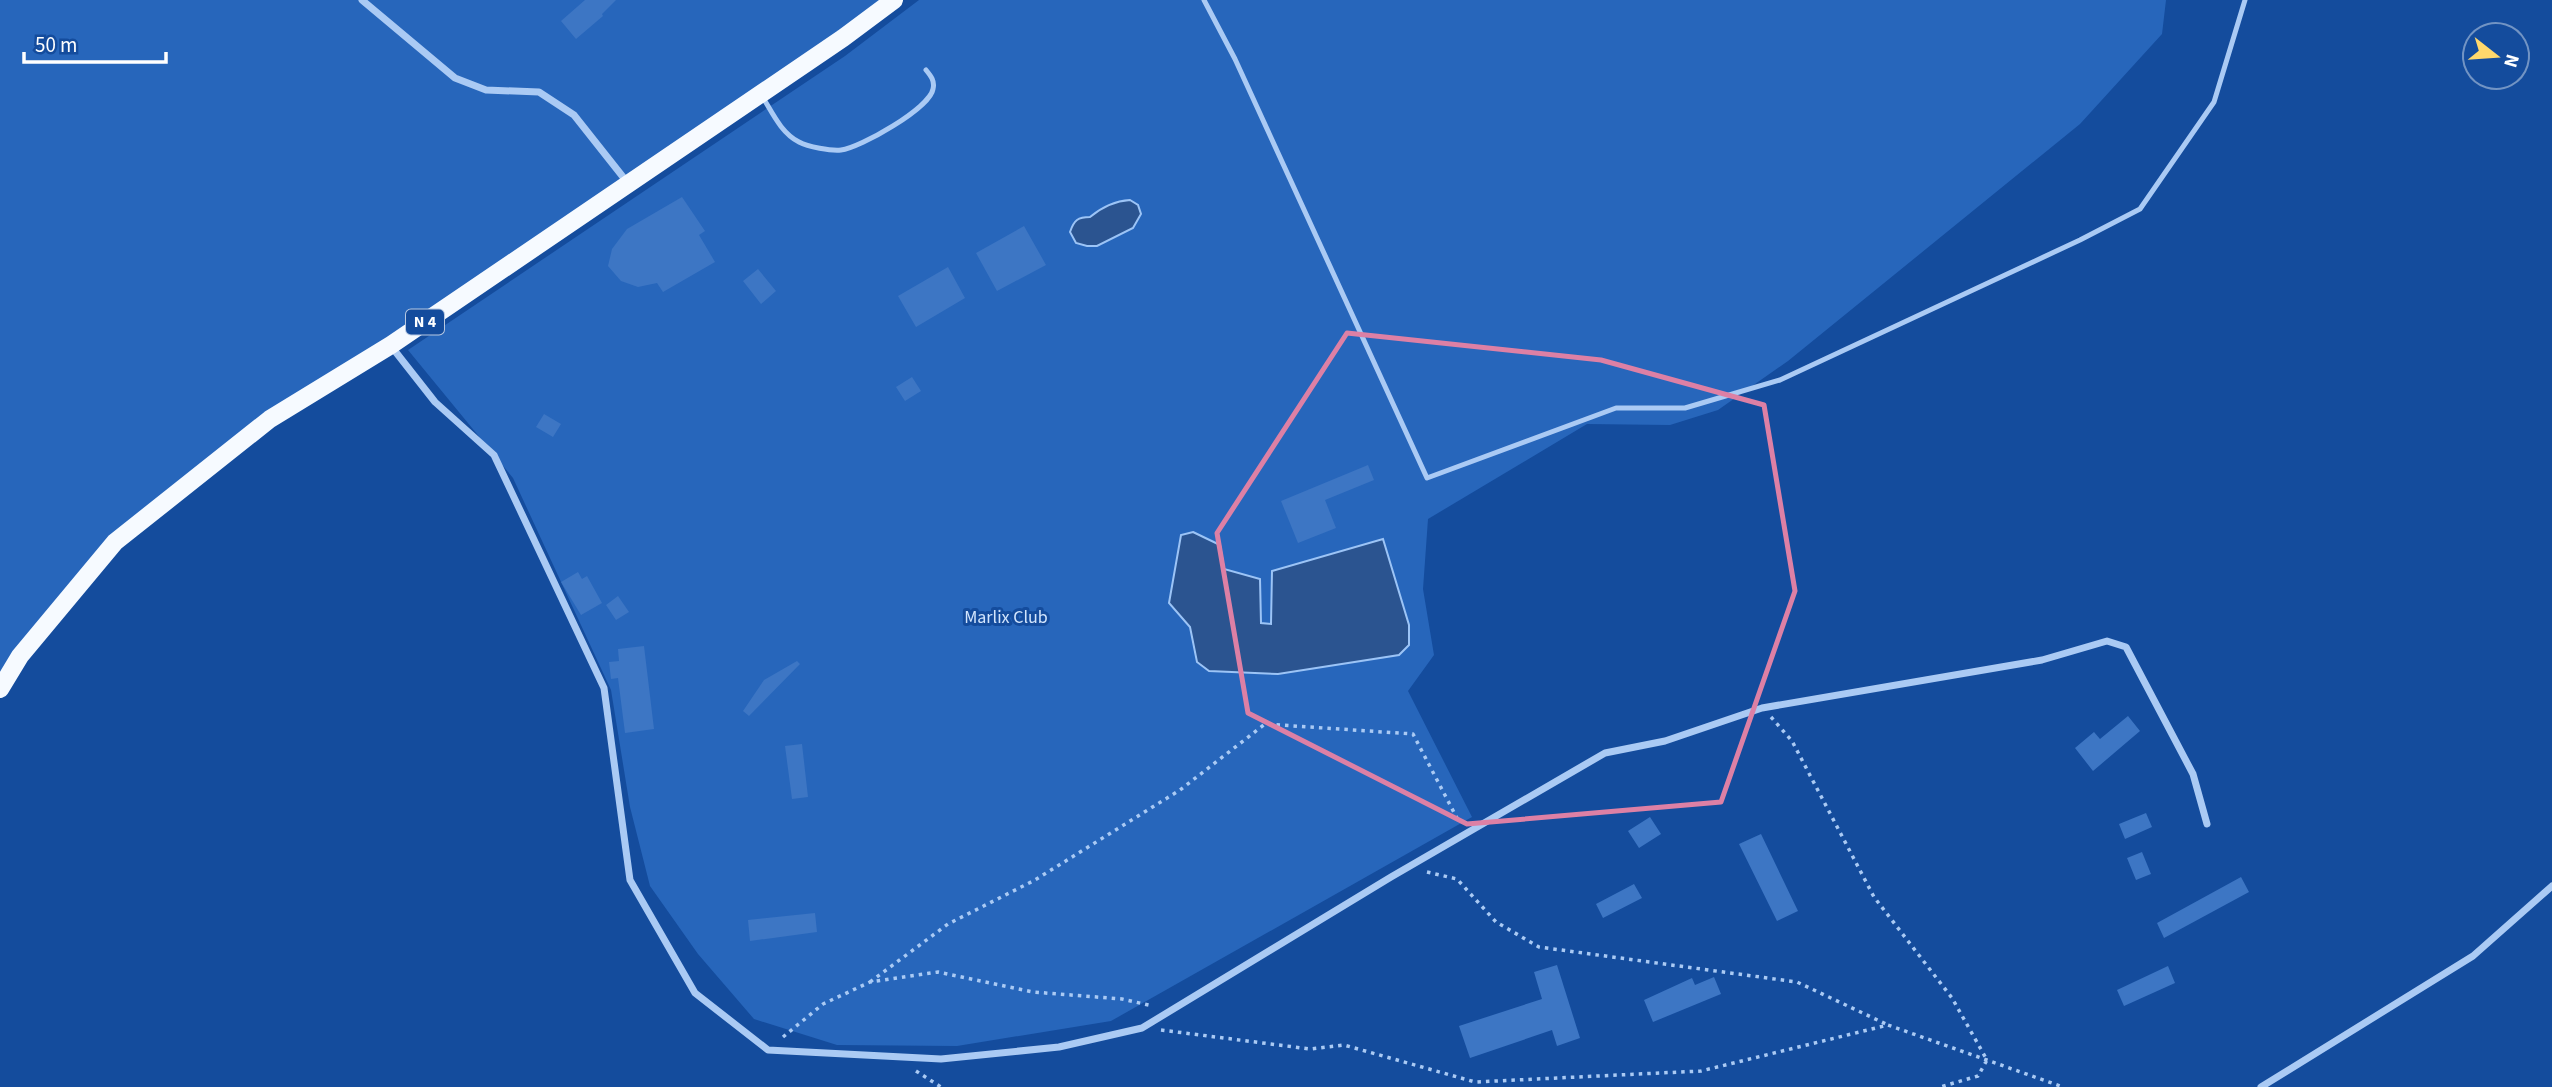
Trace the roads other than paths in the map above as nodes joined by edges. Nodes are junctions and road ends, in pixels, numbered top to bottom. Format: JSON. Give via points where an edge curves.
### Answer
{"nodes":[{"id":1,"x":362,"y":0,"type":"edge"},
{"id":2,"x":894,"y":0,"type":"edge"},
{"id":3,"x":1204,"y":0,"type":"edge"},
{"id":4,"x":2245,"y":0,"type":"edge"},
{"id":5,"x":926,"y":70,"type":"dead end"},
{"id":6,"x":760,"y":94,"type":"junction"},
{"id":7,"x":628,"y":184,"type":"junction"},
{"id":8,"x":391,"y":345,"type":"junction"},
{"id":9,"x":0,"y":689,"type":"edge"},
{"id":10,"x":2207,"y":824,"type":"dead end"},
{"id":11,"x":2552,"y":887,"type":"edge"},
{"id":12,"x":2261,"y":1087,"type":"edge"}],
"edges":[{"from":1,"to":7,"type":"street","via":[[455,78],[486,90],[539,92],[574,115]]},
{"from":2,"to":6,"type":"main road","number":"N 4"},
{"from":3,"to":4,"type":"lane","via":[[1427,478],[1616,408],[1685,408],[1780,380],[2140,209],[2214,102]]},
{"from":5,"to":6,"type":"lane","via":[[933,78],[933,91],[925,104],[866,142],[840,150],[800,143],[784,131]]},
{"from":6,"to":7,"type":"main road","number":"N 4"},
{"from":7,"to":8,"type":"main road","number":"N 4"},
{"from":8,"to":9,"type":"main road","number":"N 4","via":[[270,419],[115,542],[20,656]]},
{"from":8,"to":10,"type":"street","via":[[435,402],[494,455],[604,688],[630,880],[695,993],[768,1050],[942,1059],[1059,1047],[1142,1028],[1605,753],[1665,741],[1762,708],[2042,660],[2107,640],[2126,648],[2193,774]]},
{"from":11,"to":12,"type":"street","via":[[2473,956]]}]}
